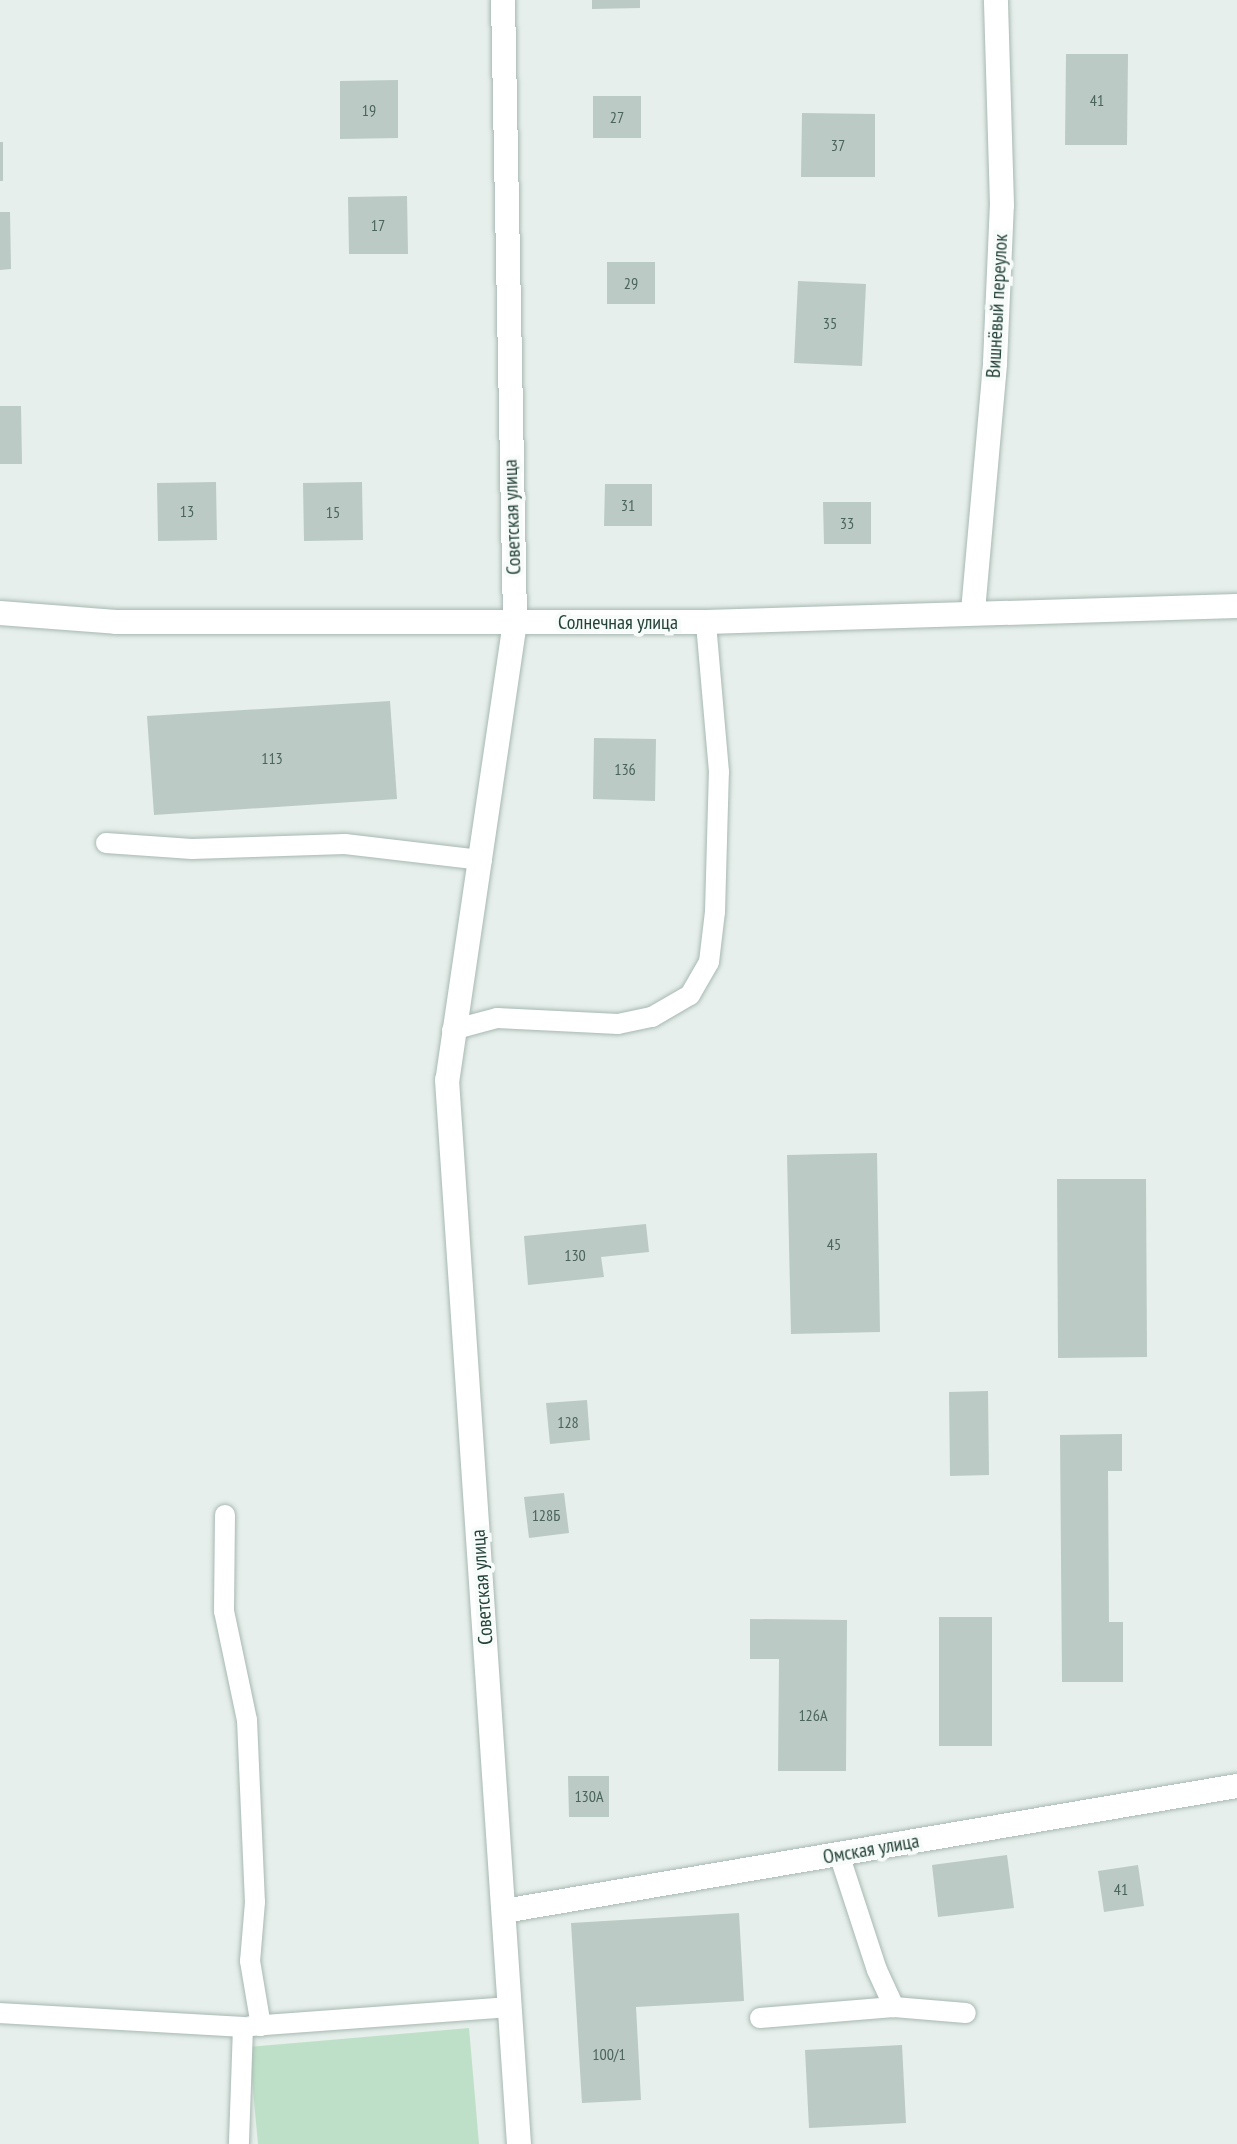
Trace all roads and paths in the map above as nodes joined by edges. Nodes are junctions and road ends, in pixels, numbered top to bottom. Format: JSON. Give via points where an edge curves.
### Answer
{"nodes":[{"id":1,"x":503,"y":0,"type":"edge"},
{"id":2,"x":996,"y":0,"type":"edge"},
{"id":3,"x":1237,"y":606,"type":"edge"},
{"id":4,"x":973,"y":611,"type":"junction"},
{"id":5,"x":0,"y":613,"type":"edge"},
{"id":6,"x":515,"y":622,"type":"junction"},
{"id":7,"x":706,"y":622,"type":"junction"},
{"id":8,"x":106,"y":843,"type":"dead end"},
{"id":9,"x":482,"y":860,"type":"junction"},
{"id":10,"x":452,"y":1030,"type":"junction"},
{"id":11,"x":225,"y":1515,"type":"dead end"},
{"id":12,"x":1237,"y":1786,"type":"edge"},
{"id":13,"x":839,"y":1854,"type":"junction"},
{"id":14,"x":504,"y":1911,"type":"junction"},
{"id":15,"x":510,"y":2007,"type":"junction"},
{"id":16,"x":894,"y":2007,"type":"junction"},
{"id":17,"x":0,"y":2013,"type":"edge"},
{"id":18,"x":966,"y":2013,"type":"dead end"},
{"id":19,"x":760,"y":2018,"type":"dead end"},
{"id":20,"x":252,"y":2026,"type":"junction"},
{"id":21,"x":239,"y":2144,"type":"edge"},
{"id":22,"x":519,"y":2144,"type":"edge"}],
"edges":[{"from":1,"to":6,"type":"street","name":"Советская улица"},
{"from":2,"to":4,"type":"street","name":"Вишнёвый переулок","via":[[1002,205],[995,363]]},
{"from":3,"to":4,"type":"street","name":"Солнечная улица"},
{"from":4,"to":7,"type":"street","name":"Солнечная улица"},
{"from":5,"to":6,"type":"street","name":"Солнечная улица","via":[[116,622]]},
{"from":6,"to":7,"type":"street","name":"Солнечная улица"},
{"from":6,"to":9,"type":"street","name":"Советская улица"},
{"from":7,"to":10,"type":"lane","via":[[719,772],[715,912],[709,962],[690,995],[652,1017],[618,1024],[497,1018]]},
{"from":8,"to":9,"type":"lane","via":[[192,849],[345,844]]},
{"from":9,"to":10,"type":"street","name":"Советская улица","via":[[464,988]]},
{"from":10,"to":14,"type":"street","name":"Советская улица","via":[[447,1080]]},
{"from":11,"to":20,"type":"lane","via":[[224,1611],[247,1720],[255,1902]]},
{"from":12,"to":13,"type":"street","name":"Омская улица"},
{"from":13,"to":14,"type":"street","name":"Омская улица"},
{"from":13,"to":16,"type":"lane"},
{"from":14,"to":15,"type":"street","name":"Советская улица"},
{"from":15,"to":20,"type":"lane"},
{"from":15,"to":22,"type":"street","name":"Советская улица"},
{"from":16,"to":18,"type":"lane"},
{"from":16,"to":19,"type":"lane"},
{"from":17,"to":20,"type":"lane"},
{"from":20,"to":21,"type":"lane"}]}
